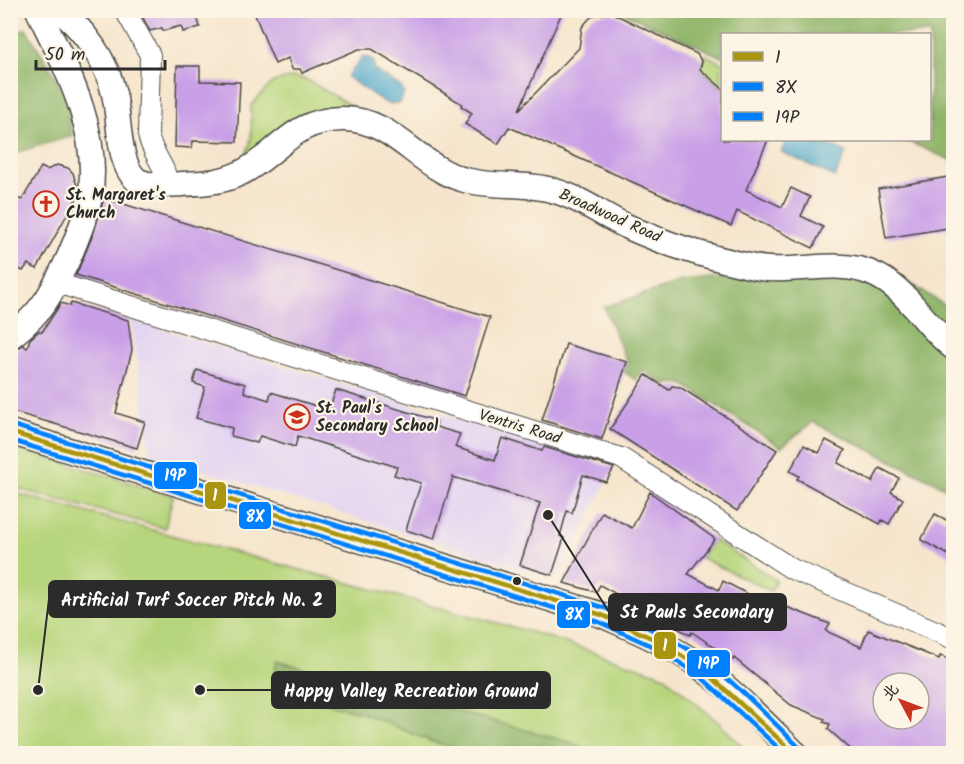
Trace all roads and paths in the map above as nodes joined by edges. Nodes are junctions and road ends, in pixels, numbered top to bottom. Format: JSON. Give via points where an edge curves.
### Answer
{"nodes":[{"id":1,"x":38,"y":10,"type":"edge"},
{"id":2,"x":59,"y":10,"type":"edge"},
{"id":3,"x":125,"y":10,"type":"edge"},
{"id":4,"x":168,"y":185,"type":"junction"},
{"id":5,"x":57,"y":283,"type":"junction"},
{"id":6,"x":10,"y":337,"type":"edge"},
{"id":7,"x":954,"y":348,"type":"edge"},
{"id":8,"x":10,"y":432,"type":"edge"},
{"id":9,"x":954,"y":639,"type":"edge"},
{"id":10,"x":796,"y":753,"type":"edge"}],
"edges":[{"from":1,"to":5,"type":"street","via":[[84,111],[92,161],[90,197]]},
{"from":2,"to":4,"type":"street","name":"Broadwood Road","via":[[82,32],[106,71],[130,174],[145,184]]},
{"from":3,"to":4,"type":"street","via":[[150,55],[148,135],[150,147],[167,173]]},
{"from":4,"to":7,"type":"street","name":"Broadwood Road","via":[[213,182],[238,174],[298,130],[343,119],[383,128],[450,175],[479,183],[556,191],[637,231],[751,266],[865,270],[898,288],[927,324]]},
{"from":5,"to":6,"type":"street","via":[[35,318]]},
{"from":5,"to":9,"type":"street","name":"Ventris Road","via":[[621,458],[792,569]]},
{"from":8,"to":10,"type":"street","via":[[602,615],[688,659],[731,692]]}]}
